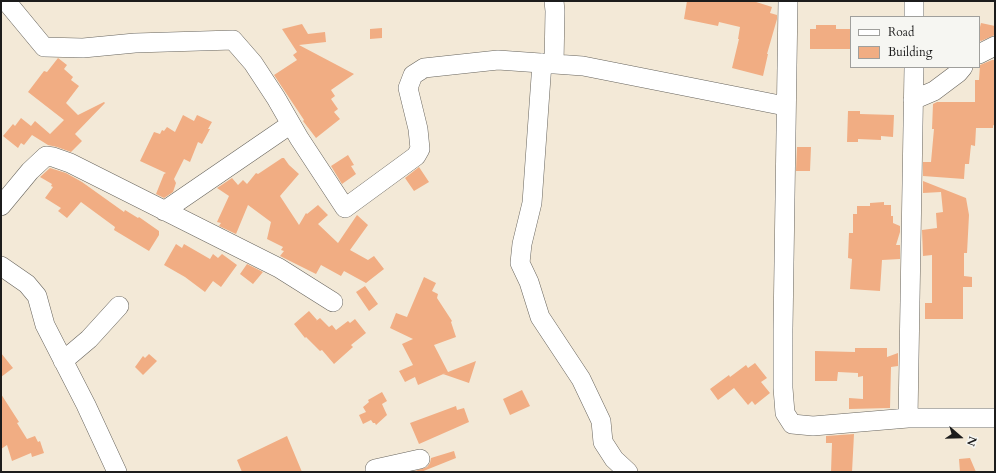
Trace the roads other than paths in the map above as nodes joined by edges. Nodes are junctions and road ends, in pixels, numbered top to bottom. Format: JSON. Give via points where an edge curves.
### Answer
{"nodes":[{"id":1,"x":6,"y":1,"type":"edge"},
{"id":2,"x":554,"y":1,"type":"edge"},
{"id":3,"x":788,"y":1,"type":"edge"},
{"id":4,"x":914,"y":1,"type":"edge"},
{"id":5,"x":914,"y":16,"type":"edge"},
{"id":6,"x":995,"y":46,"type":"edge"},
{"id":7,"x":980,"y":54,"type":"edge"},
{"id":8,"x":548,"y":64,"type":"junction"},
{"id":9,"x":914,"y":68,"type":"edge"},
{"id":10,"x":962,"y":68,"type":"edge"},
{"id":11,"x":913,"y":100,"type":"junction"},
{"id":12,"x":785,"y":106,"type":"junction"},
{"id":13,"x":291,"y":124,"type":"junction"},
{"id":14,"x":1,"y":206,"type":"edge"},
{"id":15,"x":164,"y":211,"type":"junction"},
{"id":16,"x":1,"y":266,"type":"edge"},
{"id":17,"x":333,"y":302,"type":"dead end"},
{"id":18,"x":119,"y":306,"type":"dead end"},
{"id":19,"x":63,"y":361,"type":"junction"},
{"id":20,"x":908,"y":418,"type":"junction"},
{"id":21,"x":995,"y":418,"type":"edge"},
{"id":22,"x":420,"y":459,"type":"dead end"},
{"id":23,"x":117,"y":472,"type":"edge"},
{"id":24,"x":375,"y":472,"type":"edge"},
{"id":25,"x":628,"y":472,"type":"edge"}],
"edges":[{"from":1,"to":13,"type":"street","via":[[44,47],[83,48],[135,43],[234,40],[253,63]]},
{"from":2,"to":8,"type":"street"},
{"from":3,"to":12,"type":"street"},
{"from":4,"to":5,"type":"street"},
{"from":6,"to":7,"type":"street"},
{"from":8,"to":12,"type":"street","via":[[583,66]]},
{"from":8,"to":13,"type":"street","via":[[498,60],[424,68],[413,75],[408,88],[420,149],[416,156],[345,208]]},
{"from":8,"to":25,"type":"street","via":[[532,203],[520,263],[540,317],[581,380],[601,421],[603,442],[614,459]]},
{"from":9,"to":11,"type":"street"},
{"from":10,"to":11,"type":"street","via":[[934,91]]},
{"from":11,"to":20,"type":"street"},
{"from":12,"to":20,"type":"street","via":[[785,414],[792,424],[813,426]]},
{"from":13,"to":15,"type":"street"},
{"from":14,"to":15,"type":"street","via":[[30,171],[46,156],[52,156]]},
{"from":15,"to":17,"type":"street","via":[[279,268]]},
{"from":16,"to":19,"type":"street","via":[[27,284],[37,296],[45,325]]},
{"from":18,"to":19,"type":"street","via":[[89,339]]},
{"from":19,"to":23,"type":"street"},
{"from":20,"to":21,"type":"street"},
{"from":22,"to":24,"type":"street"}]}
